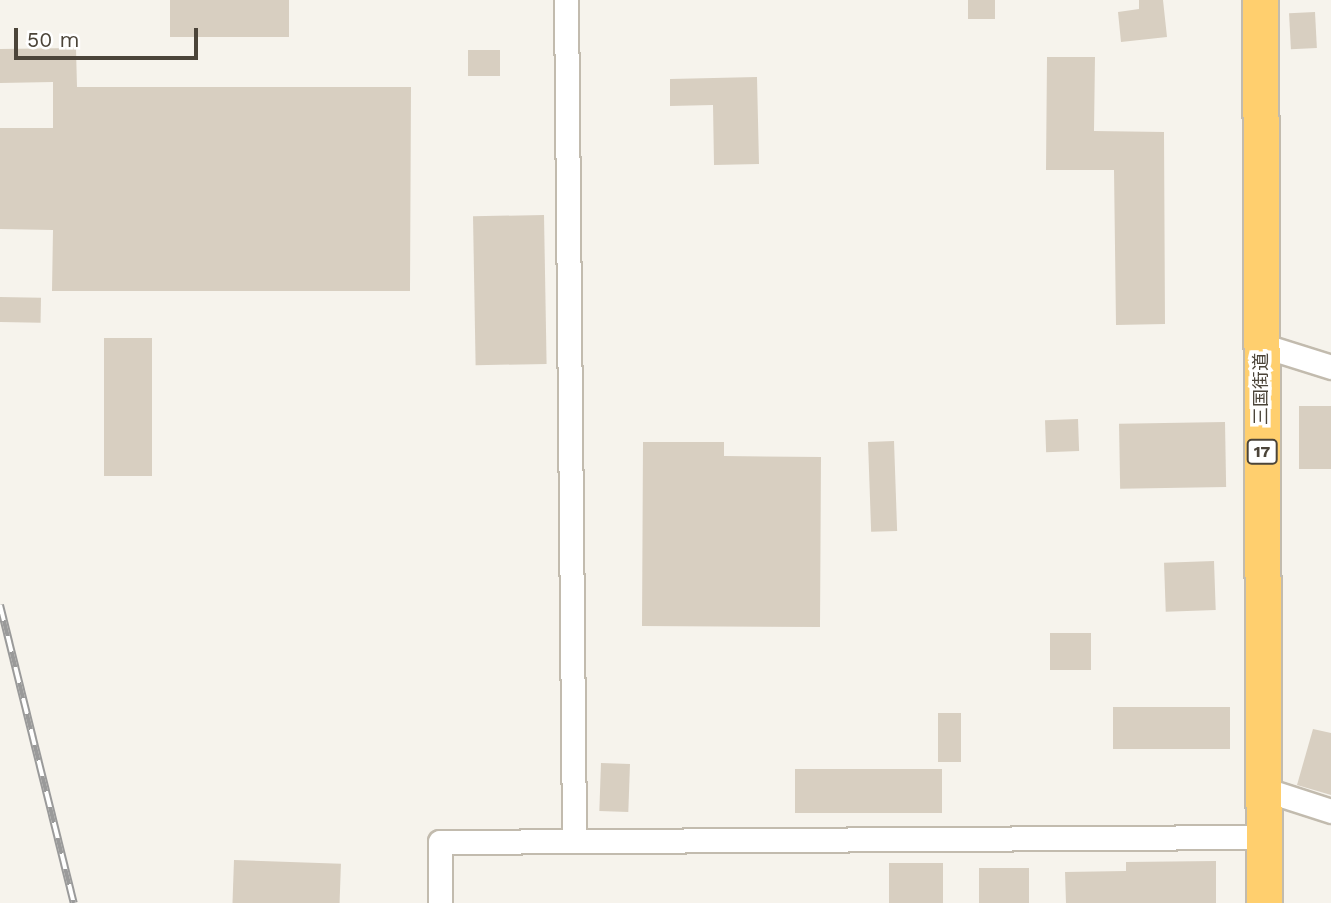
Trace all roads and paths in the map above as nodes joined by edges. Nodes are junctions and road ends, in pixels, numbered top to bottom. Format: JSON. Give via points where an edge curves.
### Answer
{"nodes":[{"id":1,"x":566,"y":0,"type":"edge"},
{"id":2,"x":1260,"y":0,"type":"edge"},
{"id":3,"x":1261,"y":345,"type":"junction"},
{"id":4,"x":1331,"y":367,"type":"edge"},
{"id":5,"x":1263,"y":789,"type":"junction"},
{"id":6,"x":1331,"y":811,"type":"edge"},
{"id":7,"x":1264,"y":837,"type":"junction"},
{"id":8,"x":574,"y":839,"type":"junction"},
{"id":9,"x":440,"y":903,"type":"edge"},
{"id":10,"x":1264,"y":903,"type":"edge"}],
"edges":[{"from":1,"to":8,"type":"street"},
{"from":2,"to":3,"type":"highway","name":"三国街道","number":"17"},
{"from":3,"to":4,"type":"street"},
{"from":3,"to":5,"type":"highway","name":"三国街道","number":"17"},
{"from":5,"to":6,"type":"street"},
{"from":5,"to":7,"type":"highway","name":"三国街道","number":"17"},
{"from":7,"to":8,"type":"street"},
{"from":7,"to":10,"type":"highway","name":"三国街道","number":"17"},
{"from":8,"to":9,"type":"street","via":[[440,842]]}]}
